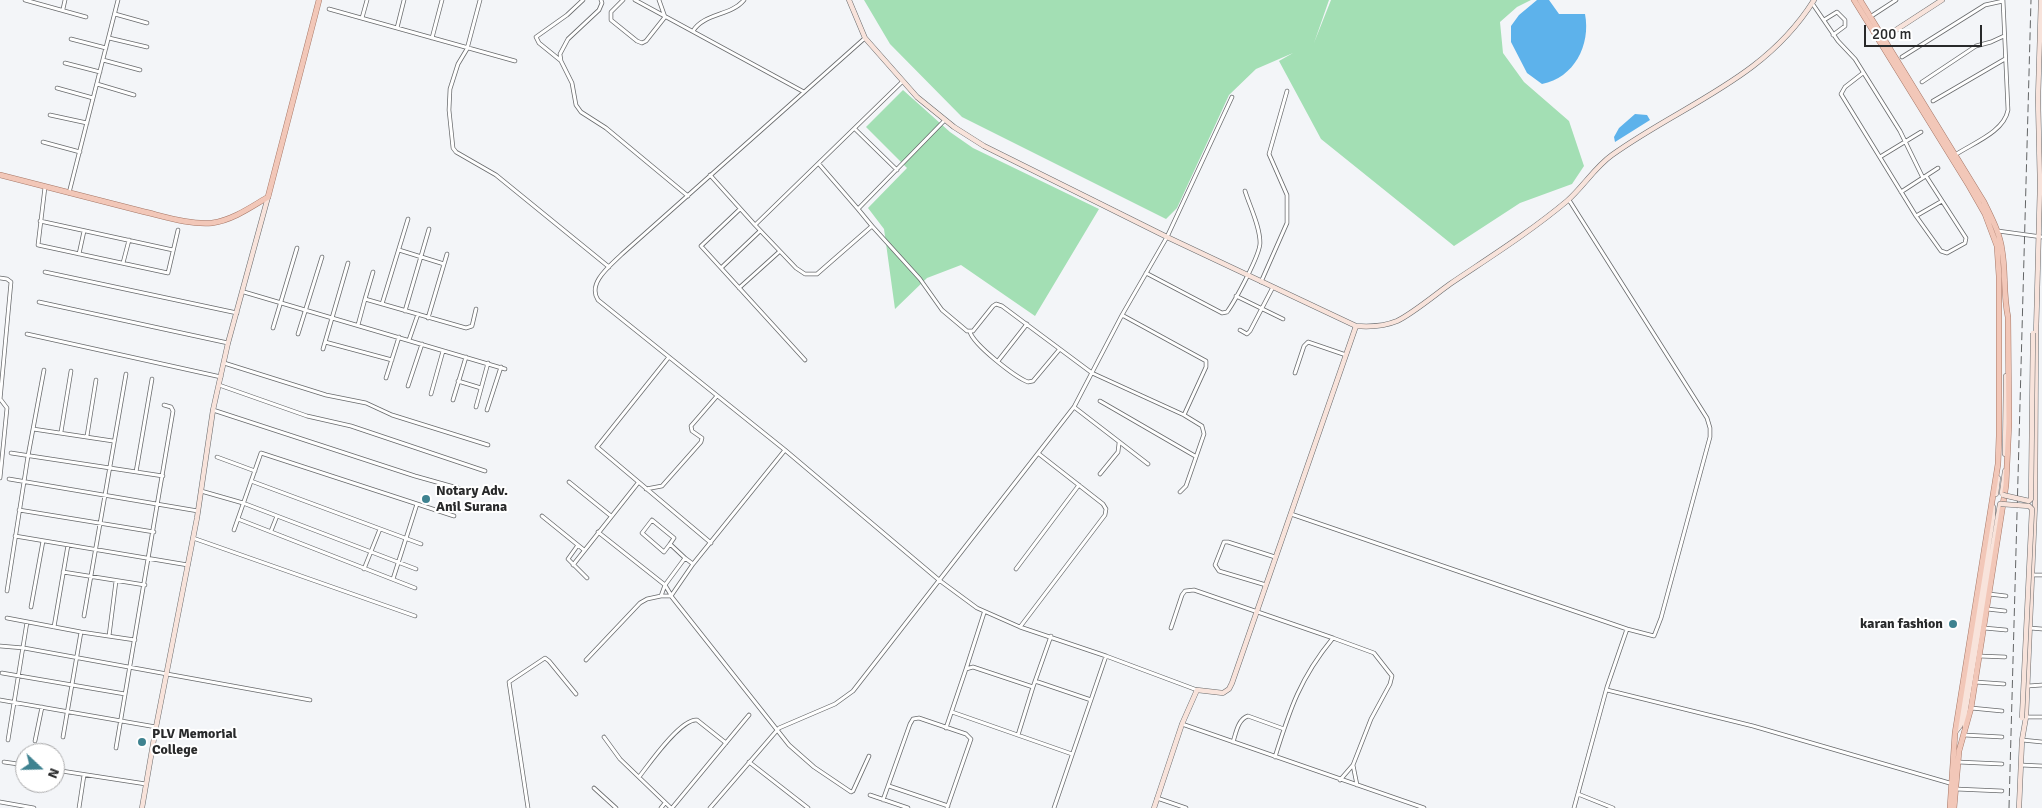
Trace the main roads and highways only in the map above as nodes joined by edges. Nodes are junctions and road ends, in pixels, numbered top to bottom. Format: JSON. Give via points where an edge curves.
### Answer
{"nodes":[{"id":1,"x":319,"y":0,"type":"edge"},
{"id":2,"x":1854,"y":0,"type":"edge"},
{"id":3,"x":1860,"y":0,"type":"edge"},
{"id":4,"x":1880,"y":40,"type":"junction"},
{"id":5,"x":0,"y":175,"type":"edge"},
{"id":6,"x":1995,"y":231,"type":"junction"},
{"id":7,"x":1954,"y":786,"type":"junction"},
{"id":8,"x":1950,"y":808,"type":"edge"},
{"id":9,"x":1954,"y":808,"type":"edge"}],
"edges":[{"from":1,"to":5,"type":"main road","via":[[268,197],[237,215],[209,223],[163,216]]},
{"from":2,"to":4,"type":"main road"},
{"from":3,"to":4,"type":"main road"},
{"from":4,"to":6,"type":"main road"},
{"from":4,"to":6,"type":"main road","via":[[1984,202]]},
{"from":6,"to":7,"type":"main road","via":[[1999,312],[1998,464],[1956,731]]},
{"from":6,"to":7,"type":"main road","via":[[2003,251],[2008,462],[1979,656]]},
{"from":7,"to":8,"type":"main road"},
{"from":7,"to":9,"type":"main road"}]}
